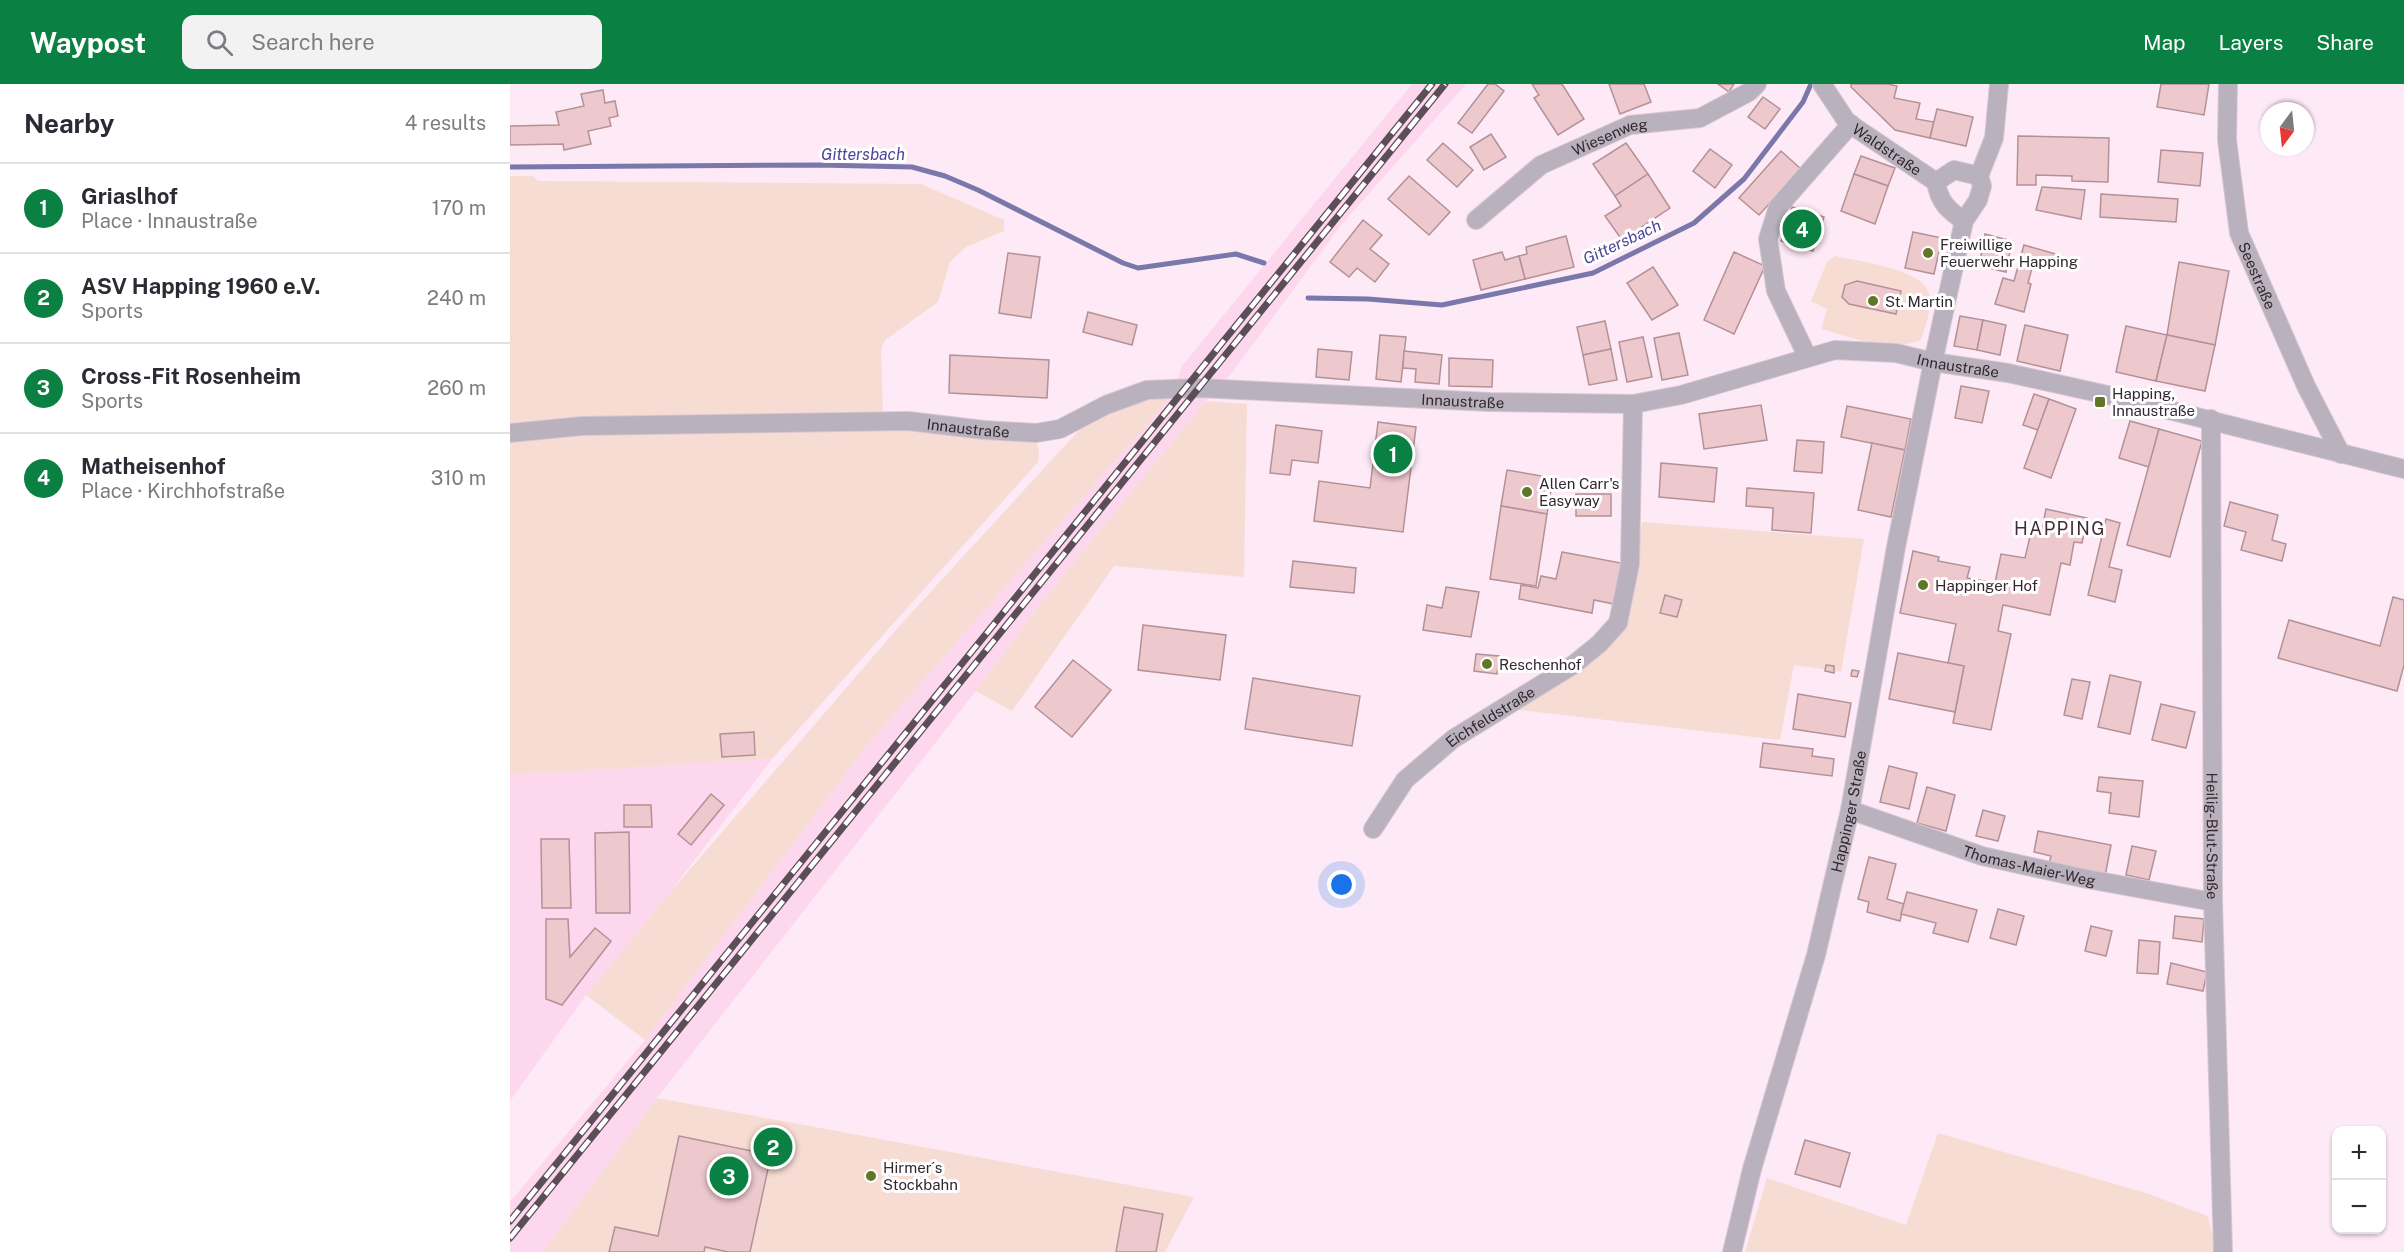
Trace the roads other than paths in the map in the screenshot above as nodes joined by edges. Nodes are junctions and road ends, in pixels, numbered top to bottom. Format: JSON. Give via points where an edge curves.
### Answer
{"nodes":[{"id":1,"x":1756,"y":84,"type":"edge"},
{"id":2,"x":1999,"y":84,"type":"edge"},
{"id":3,"x":2228,"y":84,"type":"edge"},
{"id":4,"x":1823,"y":86,"type":"edge"},
{"id":5,"x":1851,"y":124,"type":"junction"},
{"id":6,"x":1979,"y":176,"type":"junction"},
{"id":7,"x":1936,"y":182,"type":"junction"},
{"id":8,"x":1476,"y":220,"type":"dead end"},
{"id":9,"x":1964,"y":221,"type":"junction"},
{"id":10,"x":1807,"y":356,"type":"junction"},
{"id":11,"x":1934,"y":362,"type":"junction"},
{"id":12,"x":1633,"y":404,"type":"junction"},
{"id":13,"x":2211,"y":419,"type":"junction"},
{"id":14,"x":510,"y":433,"type":"edge"},
{"id":15,"x":2341,"y":454,"type":"junction"},
{"id":16,"x":2404,"y":469,"type":"edge"},
{"id":17,"x":1850,"y":810,"type":"junction"},
{"id":18,"x":1374,"y":829,"type":"dead end"},
{"id":19,"x":2213,"y":902,"type":"junction"},
{"id":20,"x":1732,"y":1252,"type":"edge"},
{"id":21,"x":2223,"y":1252,"type":"edge"}],
"edges":[{"from":1,"to":8,"type":"street","name":"Wiesenweg","via":[[1749,92],[1700,118],[1630,125],[1541,165]]},
{"from":2,"to":6,"type":"street","via":[[1994,138]]},
{"from":3,"to":15,"type":"street","name":"Seestraße","via":[[2227,140],[2239,233],[2306,386]]},
{"from":4,"to":5,"type":"street","name":"Waldstraße"},
{"from":5,"to":7,"type":"street","name":"Waldstraße"},
{"from":5,"to":10,"type":"street","via":[[1778,207],[1768,239],[1776,291]]},
{"from":6,"to":7,"type":"street","via":[[1954,170]]},
{"from":6,"to":9,"type":"street","via":[[1982,186],[1978,200]]},
{"from":7,"to":9,"type":"street","via":[[1943,204]]},
{"from":9,"to":11,"type":"street","name":"Happinger Straße"},
{"from":10,"to":11,"type":"street","name":"Innaustraße","via":[[1835,350],[1896,353]]},
{"from":10,"to":12,"type":"street","name":"Innaustraße","via":[[1681,395]]},
{"from":11,"to":13,"type":"street","name":"Innaustraße","via":[[2008,373]]},
{"from":11,"to":17,"type":"street","name":"Happinger Straße","via":[[1896,547]]},
{"from":12,"to":14,"type":"street","name":"Innaustraße","via":[[1490,402],[1198,388],[1130,395],[1060,429],[1036,433],[908,421],[582,426]]},
{"from":12,"to":18,"type":"street","name":"Eichfeldstraße","via":[[1630,564],[1618,623],[1573,665],[1453,739],[1406,780]]},
{"from":13,"to":15,"type":"street","name":"Innaustraße"},
{"from":13,"to":19,"type":"street","name":"Heilig-Blut-Straße"},
{"from":15,"to":16,"type":"street","name":"Innaustraße"},
{"from":17,"to":19,"type":"street","name":"Thomas-Maier-Weg","via":[[1982,855]]},
{"from":17,"to":20,"type":"street","name":"Happinger Straße","via":[[1816,955],[1752,1169]]},
{"from":19,"to":21,"type":"street","name":"Heilig-Blut-Straße"}]}
